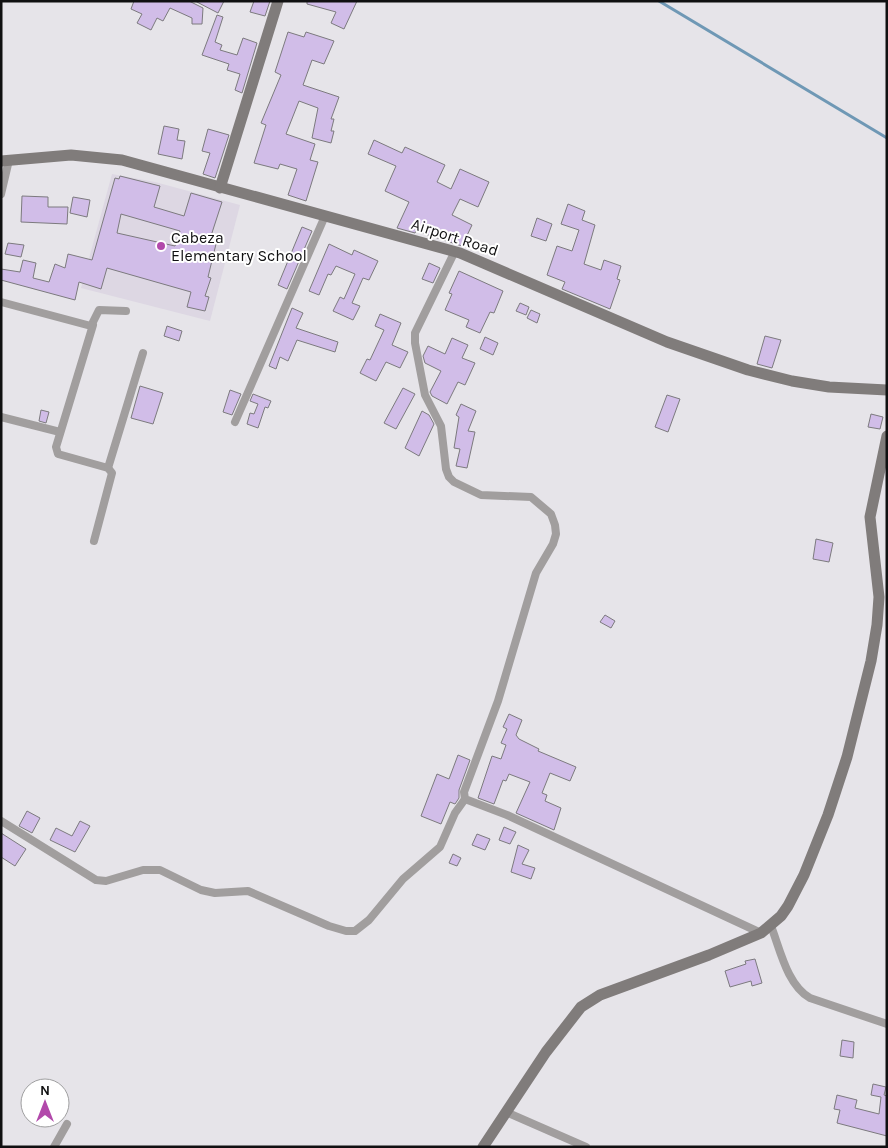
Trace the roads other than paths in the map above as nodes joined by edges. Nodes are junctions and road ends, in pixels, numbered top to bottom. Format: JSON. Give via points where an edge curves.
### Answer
{"nodes":[{"id":1,"x":278,"y":1,"type":"edge"},
{"id":2,"x":5,"y":161,"type":"edge"},
{"id":3,"x":220,"y":188,"type":"junction"},
{"id":4,"x":1,"y":194,"type":"edge"},
{"id":5,"x":325,"y":216,"type":"junction"},
{"id":6,"x":455,"y":251,"type":"junction"},
{"id":7,"x":1,"y":302,"type":"edge"},
{"id":8,"x":126,"y":311,"type":"dead end"},
{"id":9,"x":93,"y":325,"type":"junction"},
{"id":10,"x":143,"y":353,"type":"dead end"},
{"id":11,"x":887,"y":390,"type":"edge"},
{"id":12,"x":1,"y":417,"type":"edge"},
{"id":13,"x":235,"y":422,"type":"dead end"},
{"id":14,"x":60,"y":432,"type":"junction"},
{"id":15,"x":887,"y":436,"type":"edge"},
{"id":16,"x":108,"y":468,"type":"junction"},
{"id":17,"x":94,"y":541,"type":"dead end"},
{"id":18,"x":465,"y":799,"type":"junction"},
{"id":19,"x":1,"y":821,"type":"edge"},
{"id":20,"x":771,"y":926,"type":"junction"},
{"id":21,"x":760,"y":933,"type":"junction"},
{"id":22,"x":887,"y":1024,"type":"edge"},
{"id":23,"x":506,"y":1112,"type":"junction"},
{"id":24,"x":65,"y":1128,"type":"edge"},
{"id":25,"x":54,"y":1147,"type":"edge"},
{"id":26,"x":483,"y":1147,"type":"edge"},
{"id":27,"x":586,"y":1147,"type":"edge"}],
"edges":[{"from":1,"to":3,"type":"street"},
{"from":2,"to":3,"type":"street","name":"Airport Road","via":[[72,155],[122,160]]},
{"from":2,"to":4,"type":"street"},
{"from":3,"to":5,"type":"street","name":"Airport Road"},
{"from":5,"to":6,"type":"street","name":"Airport Road"},
{"from":5,"to":13,"type":"street"},
{"from":6,"to":11,"type":"street","name":"Airport Road","via":[[711,358],[792,381]]},
{"from":6,"to":18,"type":"street","via":[[415,333],[425,395],[441,426],[447,473],[454,482],[481,496],[526,496],[536,500],[551,514],[556,534],[536,574],[498,701],[464,792]]},
{"from":7,"to":9,"type":"street"},
{"from":8,"to":9,"type":"street","via":[[99,310]]},
{"from":9,"to":14,"type":"street"},
{"from":10,"to":16,"type":"street"},
{"from":12,"to":14,"type":"street"},
{"from":14,"to":16,"type":"street","via":[[56,447],[58,454]]},
{"from":15,"to":20,"type":"street","via":[[870,517],[879,597],[871,661],[847,757],[828,815],[804,875],[788,906]]},
{"from":16,"to":17,"type":"street","via":[[112,477]]},
{"from":18,"to":19,"type":"street","via":[[440,846],[403,878],[370,920],[350,932],[248,892],[201,890],[160,870],[138,871],[106,881],[96,880]]},
{"from":18,"to":21,"type":"street","via":[[507,815]]},
{"from":20,"to":21,"type":"street"},
{"from":20,"to":22,"type":"street","via":[[799,990],[810,998]]},
{"from":21,"to":23,"type":"street","via":[[589,1000],[575,1013]]},
{"from":23,"to":26,"type":"street"},
{"from":23,"to":27,"type":"street"},
{"from":24,"to":25,"type":"street"}]}
